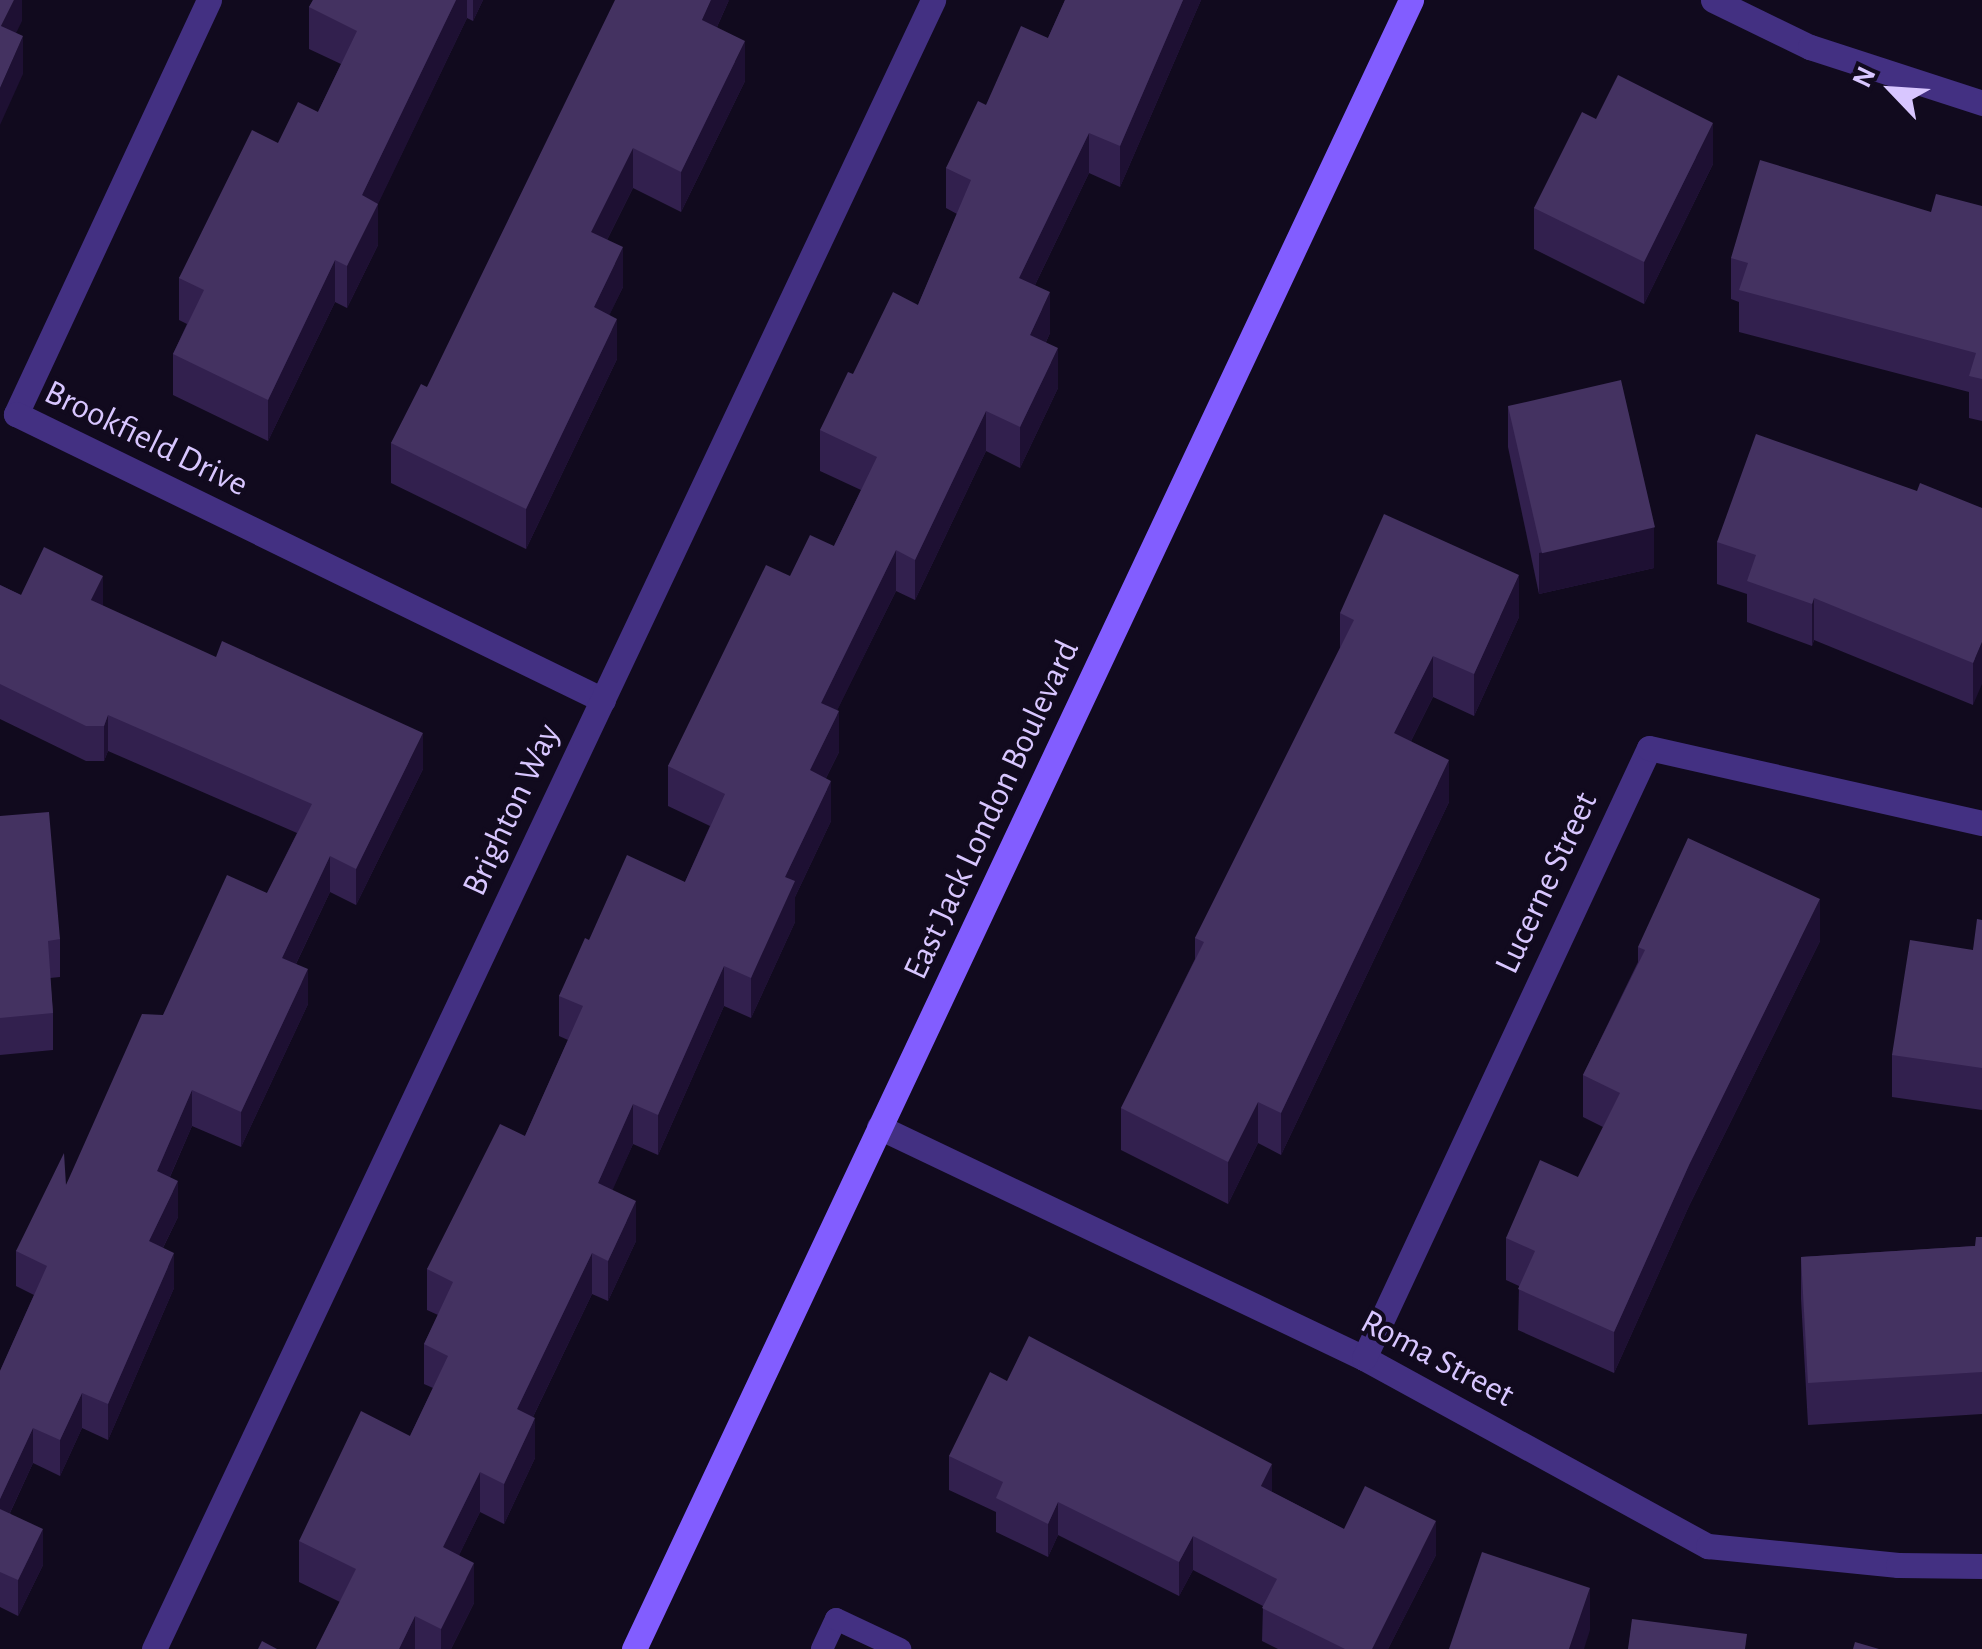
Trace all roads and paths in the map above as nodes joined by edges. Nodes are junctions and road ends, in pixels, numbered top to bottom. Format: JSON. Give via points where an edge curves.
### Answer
{"nodes":[{"id":1,"x":209,"y":0,"type":"edge"},
{"id":2,"x":933,"y":0,"type":"edge"},
{"id":3,"x":1411,"y":0,"type":"edge"},
{"id":4,"x":1712,"y":0,"type":"edge"},
{"id":5,"x":1982,"y":103,"type":"edge"},
{"id":6,"x":602,"y":700,"type":"junction"},
{"id":7,"x":1982,"y":823,"type":"edge"},
{"id":8,"x":879,"y":1127,"type":"junction"},
{"id":9,"x":1364,"y":1358,"type":"junction"},
{"id":10,"x":1982,"y":1566,"type":"edge"},
{"id":11,"x":638,"y":1648,"type":"edge"},
{"id":12,"x":154,"y":1649,"type":"edge"},
{"id":13,"x":822,"y":1649,"type":"edge"},
{"id":14,"x":900,"y":1649,"type":"edge"}],
"edges":[{"from":1,"to":6,"type":"street","name":"Brookfield Drive","via":[[16,414]]},
{"from":2,"to":6,"type":"street","name":"Brighton Way"},
{"from":3,"to":8,"type":"main road","name":"East Jack London Boulevard"},
{"from":4,"to":5,"type":"street","via":[[1810,47]]},
{"from":6,"to":12,"type":"street","name":"Brighton Way"},
{"from":7,"to":9,"type":"street","name":"Lucerne Street","via":[[1649,748]]},
{"from":8,"to":9,"type":"street","name":"Roma Street"},
{"from":8,"to":11,"type":"main road","name":"East Jack London Boulevard"},
{"from":9,"to":10,"type":"street","name":"Roma Street","via":[[1708,1546],[1898,1565]]},
{"from":13,"to":14,"type":"lane","via":[[836,1619]]}]}
